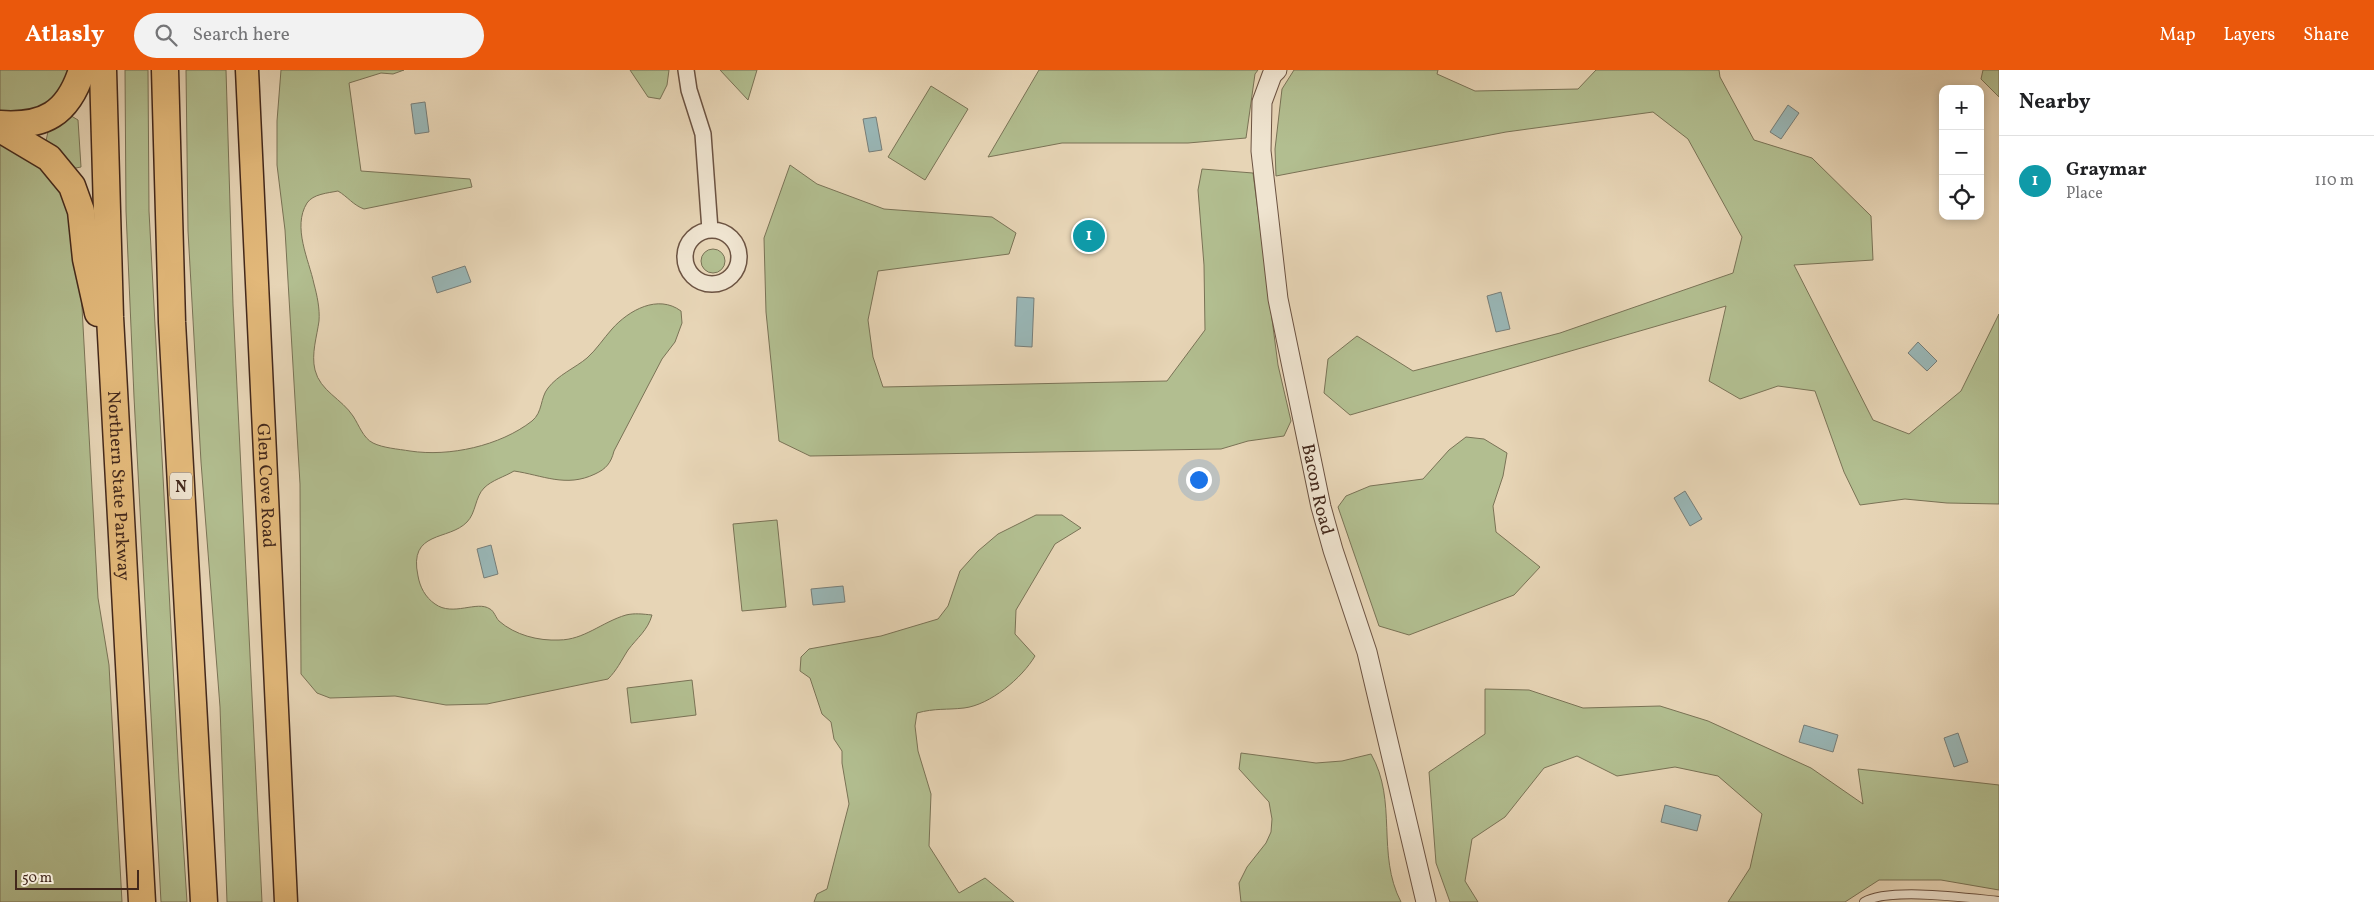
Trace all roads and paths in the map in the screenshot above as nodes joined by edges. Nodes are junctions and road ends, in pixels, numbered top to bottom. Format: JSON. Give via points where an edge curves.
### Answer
{"nodes":[{"id":1,"x":82,"y":70,"type":"edge"},
{"id":2,"x":104,"y":70,"type":"edge"},
{"id":3,"x":165,"y":70,"type":"edge"},
{"id":4,"x":247,"y":70,"type":"edge"},
{"id":5,"x":686,"y":70,"type":"edge"},
{"id":6,"x":1276,"y":70,"type":"edge"},
{"id":7,"x":0,"y":124,"type":"edge"},
{"id":8,"x":0,"y":129,"type":"edge"},
{"id":9,"x":710,"y":230,"type":"dead end"},
{"id":10,"x":113,"y":378,"type":"junction"},
{"id":11,"x":1999,"y":901,"type":"edge"},
{"id":12,"x":142,"y":902,"type":"edge"},
{"id":13,"x":204,"y":902,"type":"edge"},
{"id":14,"x":286,"y":902,"type":"edge"},
{"id":15,"x":1426,"y":902,"type":"edge"},
{"id":16,"x":1864,"y":902,"type":"edge"}],
"edges":[{"from":1,"to":7,"type":"highway","via":[[69,98],[48,118],[29,125]]},
{"from":2,"to":10,"type":"highway","name":"Northern State Parkway"},
{"from":3,"to":13,"type":"highway","number":"N","via":[[171,296]]},
{"from":4,"to":14,"type":"main road","name":"Glen Cove Road"},
{"from":5,"to":9,"type":"street","via":[[703,134]]},
{"from":6,"to":15,"type":"street","name":"Bacon Road","via":[[1262,102],[1261,151],[1281,316],[1321,507],[1368,652]]},
{"from":8,"to":10,"type":"highway","via":[[49,158],[65,175],[78,198],[84,224],[86,258]]},
{"from":10,"to":12,"type":"highway","name":"Northern State Parkway"},
{"from":11,"to":16,"type":"lane","via":[[1909,894],[1870,898]]}]}
